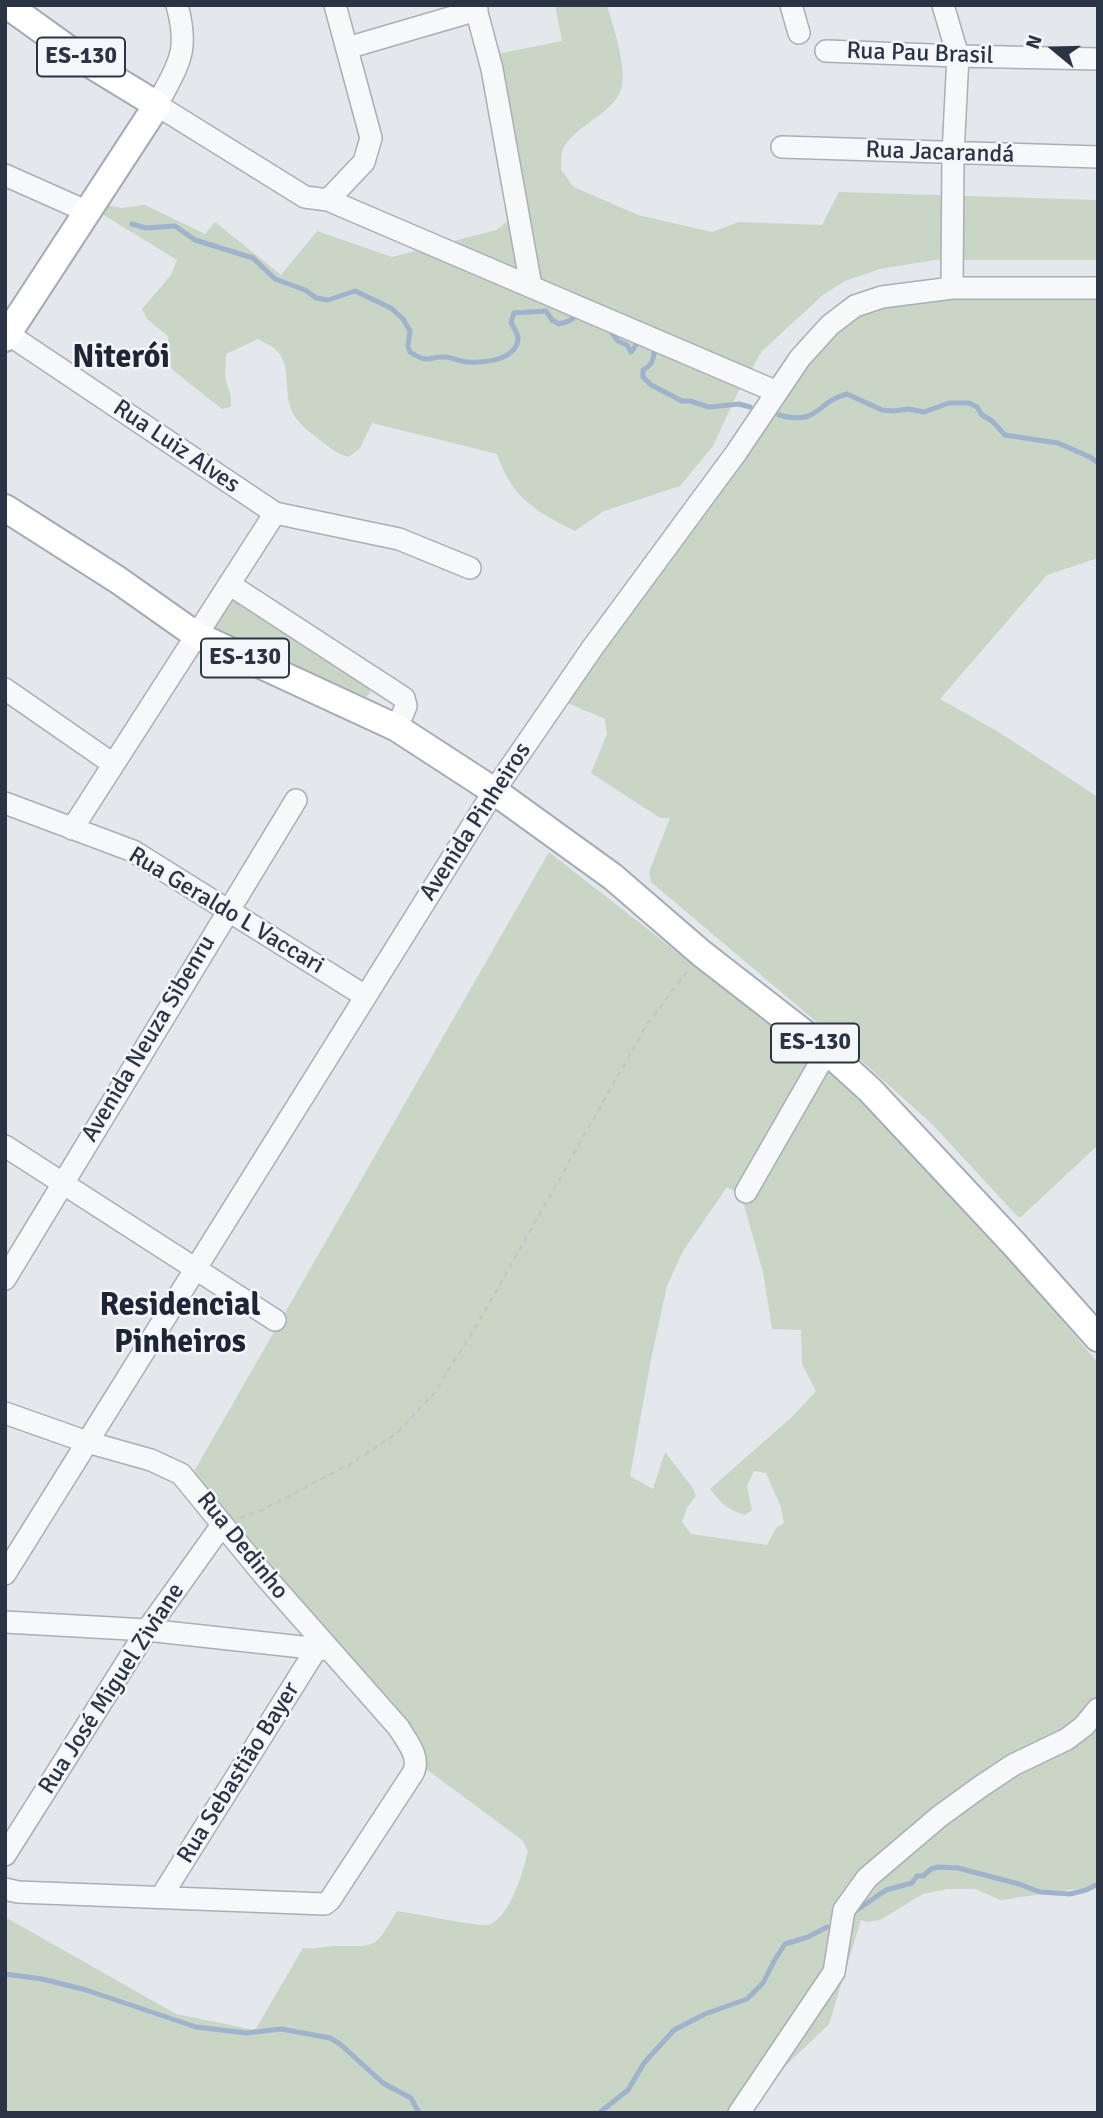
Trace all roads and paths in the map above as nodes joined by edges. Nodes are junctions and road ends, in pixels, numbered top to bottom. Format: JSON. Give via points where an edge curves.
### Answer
{"nodes":[{"id":1,"x":177,"y":5,"type":"edge"},
{"id":2,"x":335,"y":5,"type":"edge"},
{"id":3,"x":791,"y":5,"type":"edge"},
{"id":4,"x":943,"y":5,"type":"edge"},
{"id":5,"x":476,"y":8,"type":"edge"},
{"id":6,"x":19,"y":10,"type":"edge"},
{"id":7,"x":799,"y":33,"type":"dead end"},
{"id":8,"x":348,"y":48,"type":"junction"},
{"id":9,"x":827,"y":51,"type":"dead end"},
{"id":10,"x":958,"y":56,"type":"junction"},
{"id":11,"x":1098,"y":59,"type":"edge"},
{"id":12,"x":157,"y":105,"type":"junction"},
{"id":13,"x":782,"y":147,"type":"dead end"},
{"id":14,"x":953,"y":154,"type":"junction"},
{"id":15,"x":1098,"y":157,"type":"edge"},
{"id":16,"x":5,"y":175,"type":"edge"},
{"id":17,"x":328,"y":200,"type":"junction"},
{"id":18,"x":88,"y":212,"type":"junction"},
{"id":19,"x":531,"y":286,"type":"junction"},
{"id":20,"x":952,"y":288,"type":"junction"},
{"id":21,"x":1098,"y":288,"type":"edge"},
{"id":22,"x":6,"y":335,"type":"edge"},
{"id":23,"x":777,"y":392,"type":"junction"},
{"id":24,"x":5,"y":508,"type":"edge"},
{"id":25,"x":275,"y":513,"type":"junction"},
{"id":26,"x":470,"y":568,"type":"dead end"},
{"id":27,"x":229,"y":584,"type":"junction"},
{"id":28,"x":196,"y":635,"type":"junction"},
{"id":29,"x":5,"y":689,"type":"edge"},
{"id":30,"x":397,"y":728,"type":"junction"},
{"id":31,"x":113,"y":764,"type":"junction"},
{"id":32,"x":494,"y":791,"type":"junction"},
{"id":33,"x":296,"y":800,"type":"dead end"},
{"id":34,"x":5,"y":803,"type":"edge"},
{"id":35,"x":72,"y":829,"type":"junction"},
{"id":36,"x":228,"y":910,"type":"junction"},
{"id":37,"x":701,"y":953,"type":"junction"},
{"id":38,"x":365,"y":996,"type":"junction"},
{"id":39,"x":827,"y":1051,"type":"junction"},
{"id":40,"x":5,"y":1146,"type":"edge"},
{"id":41,"x":63,"y":1182,"type":"junction"},
{"id":42,"x":746,"y":1192,"type":"dead end"},
{"id":43,"x":196,"y":1268,"type":"junction"},
{"id":44,"x":5,"y":1279,"type":"edge"},
{"id":45,"x":275,"y":1320,"type":"dead end"},
{"id":46,"x":1098,"y":1338,"type":"edge"},
{"id":47,"x":5,"y":1413,"type":"edge"},
{"id":48,"x":87,"y":1442,"type":"junction"},
{"id":49,"x":222,"y":1525,"type":"junction"},
{"id":50,"x":5,"y":1574,"type":"edge"},
{"id":51,"x":5,"y":1622,"type":"edge"},
{"id":52,"x":146,"y":1630,"type":"junction"},
{"id":53,"x":323,"y":1649,"type":"junction"},
{"id":54,"x":1098,"y":1709,"type":"edge"},
{"id":55,"x":5,"y":1856,"type":"edge"},
{"id":56,"x":5,"y":1889,"type":"edge"},
{"id":57,"x":161,"y":1897,"type":"junction"},
{"id":58,"x":739,"y":2113,"type":"edge"}],
"edges":[{"from":1,"to":12,"type":"street","via":[[184,45]]},
{"from":2,"to":8,"type":"street"},
{"from":3,"to":7,"type":"street"},
{"from":4,"to":10,"type":"street"},
{"from":5,"to":8,"type":"street"},
{"from":5,"to":19,"type":"street","via":[[492,69]]},
{"from":6,"to":12,"type":"main road","number":"ES-130","via":[[85,61]]},
{"from":8,"to":17,"type":"street","via":[[371,138],[364,162]]},
{"from":9,"to":10,"type":"street","name":"Rua Pau Brasil"},
{"from":10,"to":11,"type":"street","name":"Rua Pau Brasil"},
{"from":10,"to":14,"type":"street"},
{"from":12,"to":17,"type":"street","via":[[305,197]]},
{"from":12,"to":18,"type":"main road"},
{"from":13,"to":14,"type":"street","name":"Rua Jacarandá"},
{"from":14,"to":15,"type":"street","name":"Rua Jacarandá"},
{"from":14,"to":20,"type":"street"},
{"from":16,"to":18,"type":"street"},
{"from":17,"to":19,"type":"street"},
{"from":18,"to":22,"type":"main road"},
{"from":19,"to":23,"type":"street"},
{"from":20,"to":21,"type":"street","name":"Avenida Pinheiros"},
{"from":20,"to":23,"type":"street","name":"Avenida Pinheiros","via":[[882,297],[855,306],[800,358]]},
{"from":22,"to":25,"type":"street","name":"Rua Luiz Alves"},
{"from":23,"to":32,"type":"street","name":"Avenida Pinheiros"},
{"from":24,"to":28,"type":"main road","number":"ES-130"},
{"from":25,"to":26,"type":"street","via":[[399,540]]},
{"from":25,"to":27,"type":"street"},
{"from":27,"to":28,"type":"street"},
{"from":27,"to":30,"type":"street","via":[[404,698],[406,706]]},
{"from":28,"to":30,"type":"main road","number":"ES-130"},
{"from":28,"to":31,"type":"street"},
{"from":29,"to":31,"type":"street"},
{"from":30,"to":32,"type":"main road","number":"ES-130"},
{"from":31,"to":35,"type":"street"},
{"from":32,"to":37,"type":"main road","number":"ES-130","via":[[613,877]]},
{"from":32,"to":38,"type":"street","name":"Avenida Pinheiros"},
{"from":33,"to":36,"type":"street","name":"Avenida Neuza Sibenru"},
{"from":34,"to":35,"type":"street","name":"Rua Geraldo L Vaccari"},
{"from":35,"to":36,"type":"street","name":"Rua Geraldo L Vaccari","via":[[133,851]]},
{"from":36,"to":38,"type":"street","name":"Rua Geraldo L Vaccari"},
{"from":36,"to":41,"type":"street","name":"Avenida Neuza Sibenru"},
{"from":37,"to":39,"type":"main road","number":"ES-130"},
{"from":37,"to":49,"type":"path","via":[[646,1026],[435,1392],[397,1433],[352,1463],[264,1509]]},
{"from":38,"to":43,"type":"street","name":"Avenida Pinheiros"},
{"from":39,"to":42,"type":"street"},
{"from":39,"to":46,"type":"main road","number":"ES-130","via":[[891,1111]]},
{"from":40,"to":41,"type":"street"},
{"from":41,"to":43,"type":"street"},
{"from":41,"to":44,"type":"street","name":"Avenida Neuza Sibenru"},
{"from":43,"to":45,"type":"street"},
{"from":43,"to":48,"type":"street","name":"Avenida Pinheiros"},
{"from":47,"to":48,"type":"street","name":"Rua Dedinho"},
{"from":48,"to":49,"type":"street","name":"Rua Dedinho","via":[[175,1470]]},
{"from":48,"to":50,"type":"street","name":"Avenida Pinheiros"},
{"from":49,"to":52,"type":"street","name":"Rua José Miguel Ziviane"},
{"from":49,"to":53,"type":"street","name":"Rua Dedinho"},
{"from":51,"to":52,"type":"street"},
{"from":52,"to":53,"type":"street"},
{"from":52,"to":55,"type":"street","name":"Rua José Miguel Ziviane"},
{"from":53,"to":57,"type":"street","name":"Rua Sebastião Bayer"},
{"from":53,"to":57,"type":"street","name":"Rua Dedinho","via":[[399,1728],[417,1764],[413,1773],[330,1900],[319,1905]]},
{"from":54,"to":58,"type":"street","via":[[1067,1738],[980,1787],[867,1878],[844,1910],[834,1972]]},
{"from":56,"to":57,"type":"street"}]}
